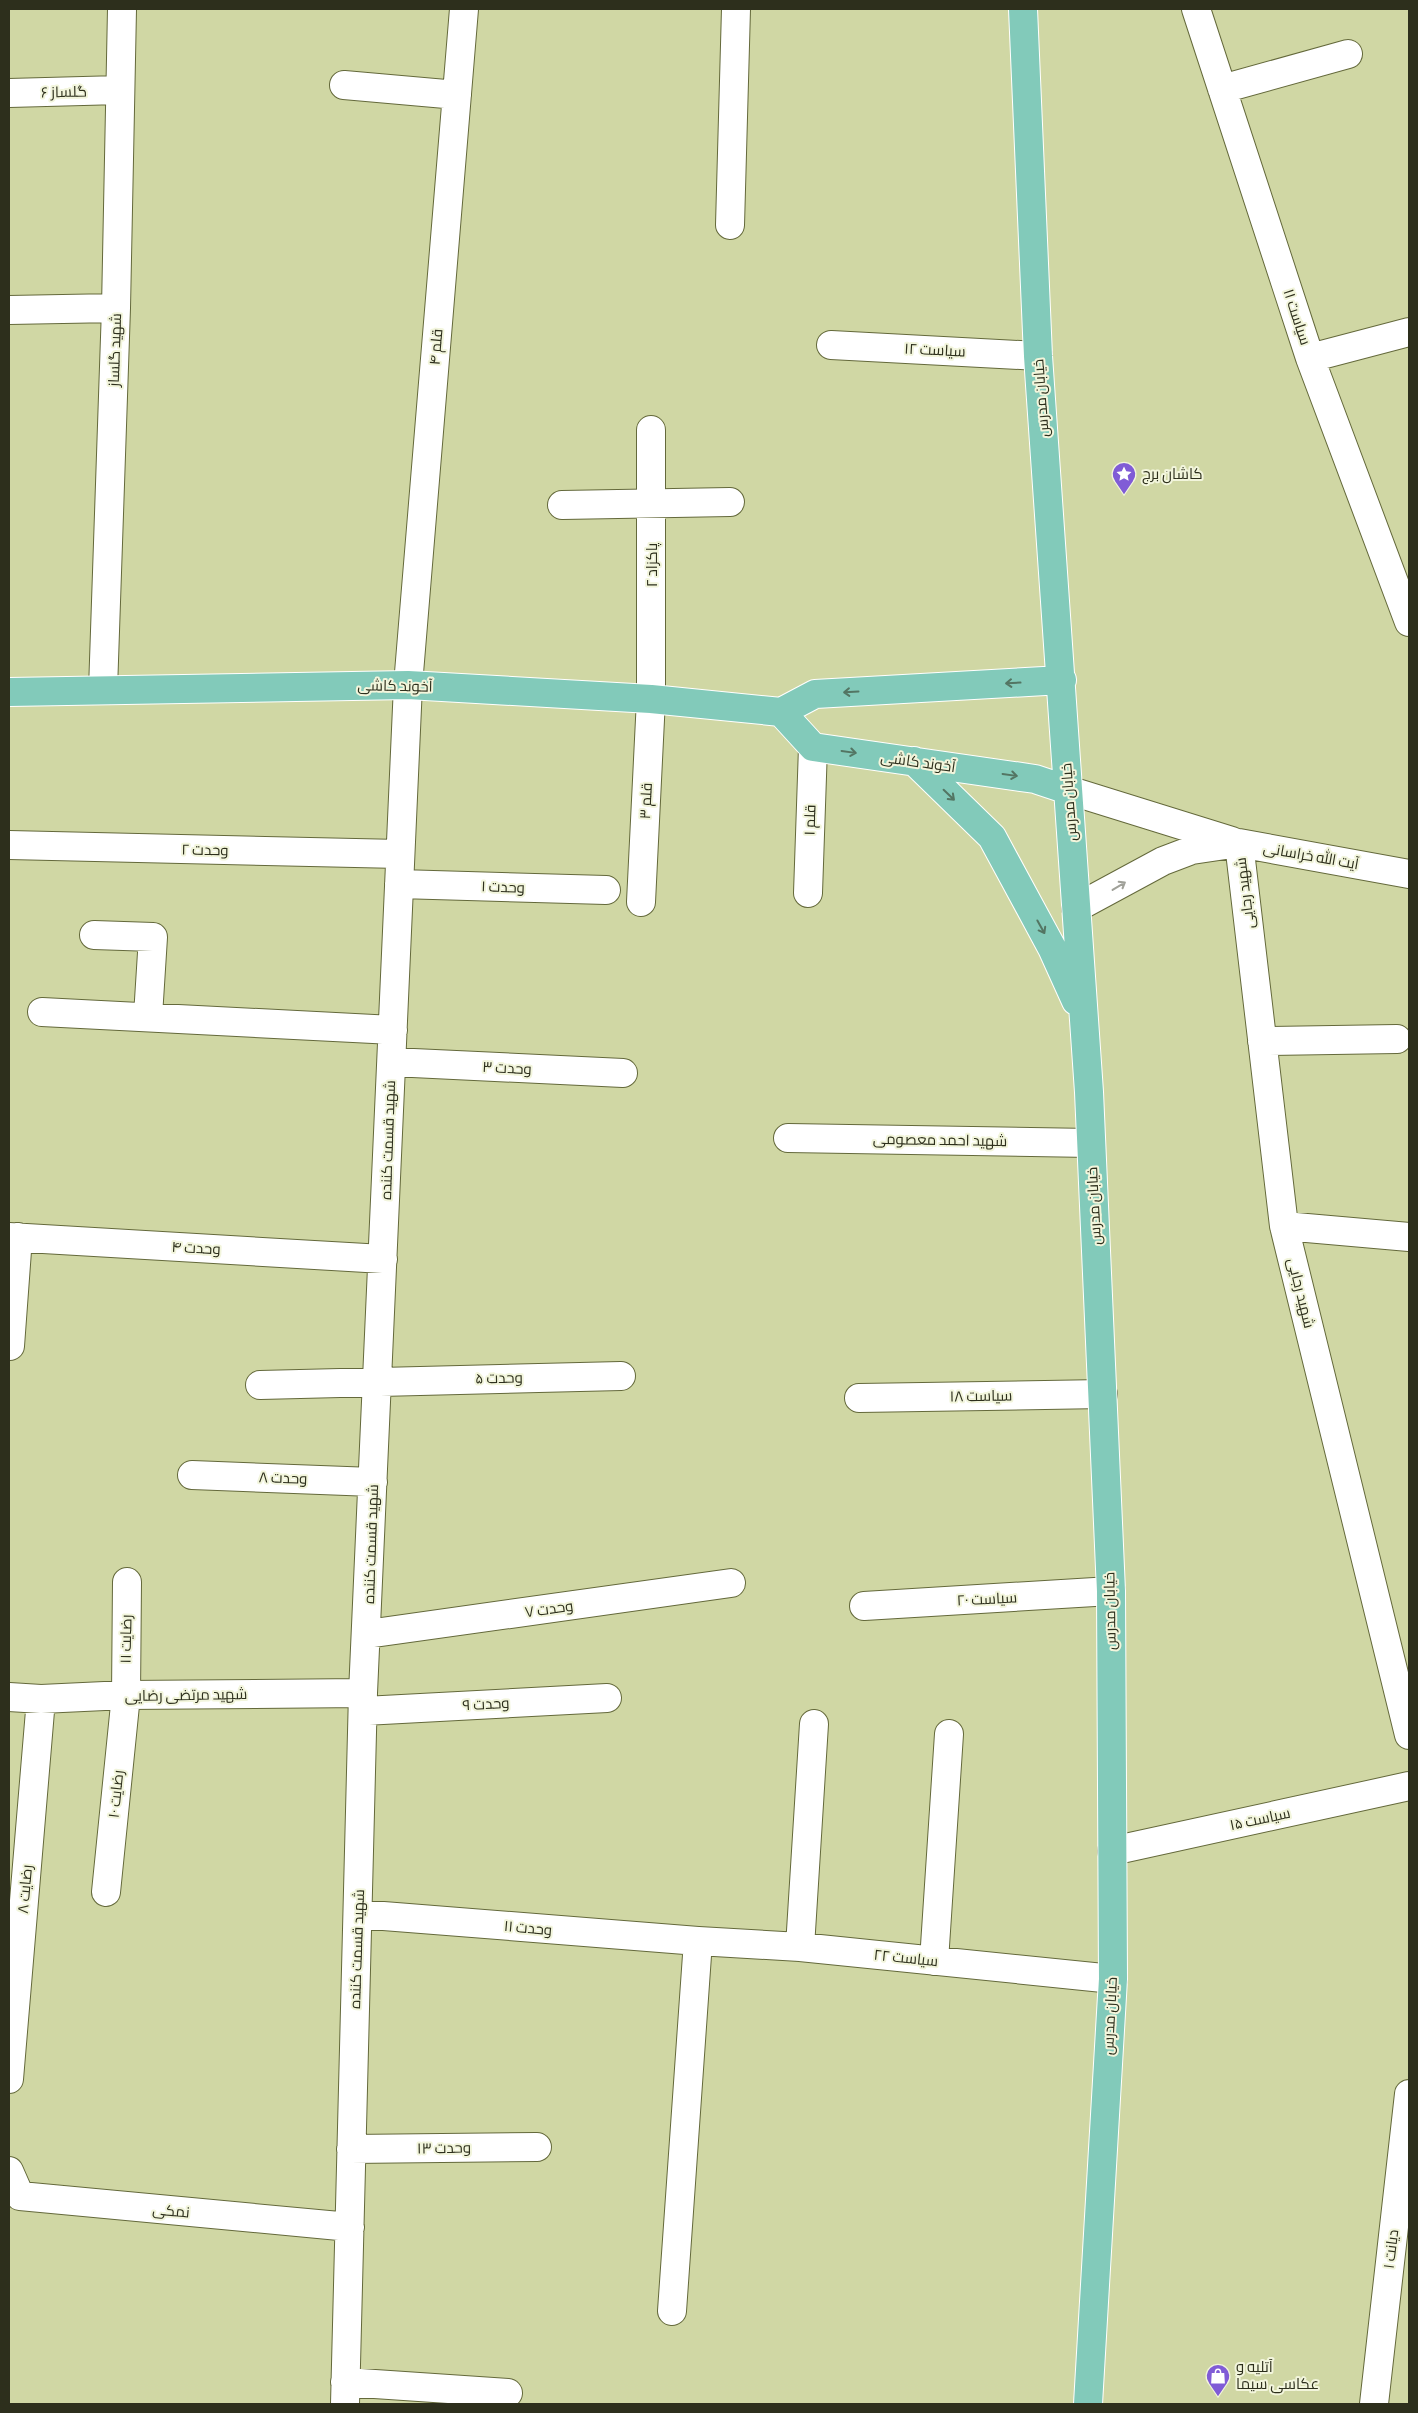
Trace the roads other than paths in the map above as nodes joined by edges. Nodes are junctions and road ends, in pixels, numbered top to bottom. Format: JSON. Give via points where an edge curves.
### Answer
{"nodes":[{"id":1,"x":122,"y":9,"type":"edge"},
{"id":2,"x":464,"y":9,"type":"edge"},
{"id":3,"x":736,"y":9,"type":"edge"},
{"id":4,"x":1024,"y":9,"type":"edge"},
{"id":5,"x":1196,"y":9,"type":"edge"},
{"id":6,"x":1348,"y":54,"type":"dead end"},
{"id":7,"x":344,"y":85,"type":"dead end"},
{"id":8,"x":1222,"y":89,"type":"junction"},
{"id":9,"x":120,"y":90,"type":"junction"},
{"id":10,"x":9,"y":93,"type":"edge"},
{"id":11,"x":456,"y":95,"type":"junction"},
{"id":12,"x":730,"y":225,"type":"dead end"},
{"id":13,"x":116,"y":308,"type":"junction"},
{"id":14,"x":9,"y":310,"type":"edge"},
{"id":15,"x":1409,"y":332,"type":"edge"},
{"id":16,"x":831,"y":345,"type":"dead end"},
{"id":17,"x":1038,"y":356,"type":"junction"},
{"id":18,"x":1310,"y":358,"type":"junction"},
{"id":19,"x":651,"y":430,"type":"dead end"},
{"id":20,"x":730,"y":502,"type":"dead end"},
{"id":21,"x":652,"y":503,"type":"junction"},
{"id":22,"x":562,"y":505,"type":"dead end"},
{"id":23,"x":1409,"y":622,"type":"edge"},
{"id":24,"x":1062,"y":680,"type":"junction"},
{"id":25,"x":408,"y":685,"type":"junction"},
{"id":26,"x":103,"y":690,"type":"junction"},
{"id":27,"x":9,"y":692,"type":"edge"},
{"id":28,"x":651,"y":699,"type":"junction"},
{"id":29,"x":781,"y":712,"type":"junction"},
{"id":30,"x":812,"y":747,"type":"junction"},
{"id":31,"x":914,"y":762,"type":"junction"},
{"id":32,"x":1068,"y":790,"type":"junction"},
{"id":33,"x":1239,"y":843,"type":"junction"},
{"id":34,"x":9,"y":845,"type":"edge"},
{"id":35,"x":400,"y":854,"type":"junction"},
{"id":36,"x":1409,"y":874,"type":"edge"},
{"id":37,"x":400,"y":884,"type":"junction"},
{"id":38,"x":606,"y":890,"type":"dead end"},
{"id":39,"x":808,"y":893,"type":"dead end"},
{"id":40,"x":641,"y":902,"type":"dead end"},
{"id":41,"x":1076,"y":908,"type":"junction"},
{"id":42,"x":94,"y":935,"type":"dead end"},
{"id":43,"x":42,"y":1012,"type":"dead end"},
{"id":44,"x":148,"y":1016,"type":"junction"},
{"id":45,"x":1084,"y":1017,"type":"junction"},
{"id":46,"x":393,"y":1030,"type":"junction"},
{"id":47,"x":1397,"y":1039,"type":"dead end"},
{"id":48,"x":1262,"y":1041,"type":"junction"},
{"id":49,"x":392,"y":1062,"type":"junction"},
{"id":50,"x":623,"y":1073,"type":"dead end"},
{"id":51,"x":788,"y":1138,"type":"dead end"},
{"id":52,"x":1091,"y":1143,"type":"junction"},
{"id":53,"x":1284,"y":1226,"type":"junction"},
{"id":54,"x":13,"y":1237,"type":"edge"},
{"id":55,"x":1409,"y":1237,"type":"edge"},
{"id":56,"x":383,"y":1258,"type":"junction"},
{"id":57,"x":10,"y":1346,"type":"dead end"},
{"id":58,"x":620,"y":1376,"type":"dead end"},
{"id":59,"x":378,"y":1382,"type":"junction"},
{"id":60,"x":260,"y":1385,"type":"dead end"},
{"id":61,"x":1103,"y":1394,"type":"junction"},
{"id":62,"x":858,"y":1398,"type":"dead end"},
{"id":63,"x":192,"y":1475,"type":"dead end"},
{"id":64,"x":373,"y":1482,"type":"junction"},
{"id":65,"x":127,"y":1582,"type":"dead end"},
{"id":66,"x":731,"y":1584,"type":"dead end"},
{"id":67,"x":1111,"y":1591,"type":"junction"},
{"id":68,"x":864,"y":1606,"type":"dead end"},
{"id":69,"x":367,"y":1634,"type":"junction"},
{"id":70,"x":126,"y":1695,"type":"junction"},
{"id":71,"x":9,"y":1697,"type":"edge"},
{"id":72,"x":607,"y":1698,"type":"dead end"},
{"id":73,"x":41,"y":1700,"type":"junction"},
{"id":74,"x":363,"y":1702,"type":"junction"},
{"id":75,"x":814,"y":1724,"type":"dead end"},
{"id":76,"x":949,"y":1734,"type":"dead end"},
{"id":77,"x":1409,"y":1735,"type":"edge"},
{"id":78,"x":1409,"y":1786,"type":"edge"},
{"id":79,"x":1112,"y":1851,"type":"junction"},
{"id":80,"x":106,"y":1892,"type":"dead end"},
{"id":81,"x":358,"y":1914,"type":"junction"},
{"id":82,"x":698,"y":1941,"type":"junction"},
{"id":83,"x":800,"y":1947,"type":"junction"},
{"id":84,"x":934,"y":1961,"type":"junction"},
{"id":85,"x":1113,"y":1979,"type":"junction"},
{"id":86,"x":9,"y":2080,"type":"edge"},
{"id":87,"x":1409,"y":2094,"type":"edge"},
{"id":88,"x":538,"y":2147,"type":"dead end"},
{"id":89,"x":352,"y":2149,"type":"junction"},
{"id":90,"x":9,"y":2171,"type":"edge"},
{"id":91,"x":350,"y":2228,"type":"junction"},
{"id":92,"x":672,"y":2311,"type":"dead end"},
{"id":93,"x":345,"y":2393,"type":"edge"},
{"id":94,"x":508,"y":2393,"type":"dead end"},
{"id":95,"x":1088,"y":2404,"type":"edge"},
{"id":96,"x":1374,"y":2404,"type":"edge"}],
"edges":[{"from":1,"to":9,"type":"street","name":"شهید گلساز"},
{"from":2,"to":11,"type":"street","name":"قلم ۴"},
{"from":3,"to":12,"type":"street"},
{"from":4,"to":17,"type":"main road","name":"خیابان مدرس"},
{"from":5,"to":8,"type":"street","name":"سیاست ۱۱"},
{"from":6,"to":8,"type":"street"},
{"from":7,"to":11,"type":"street"},
{"from":8,"to":18,"type":"street","name":"سیاست ۱۱"},
{"from":9,"to":10,"type":"street","name":"گلساز ۶"},
{"from":9,"to":13,"type":"street","name":"شهید گلساز"},
{"from":11,"to":25,"type":"street","name":"قلم ۴"},
{"from":13,"to":14,"type":"street"},
{"from":13,"to":26,"type":"street","name":"شهید گلساز"},
{"from":15,"to":18,"type":"street"},
{"from":16,"to":17,"type":"street","name":"سیاست ۱۲"},
{"from":17,"to":24,"type":"main road","name":"خیابان مدرس"},
{"from":18,"to":23,"type":"street","name":"سیاست ۱۱"},
{"from":19,"to":21,"type":"street","name":"پاکزاد ۲"},
{"from":20,"to":21,"type":"street"},
{"from":21,"to":22,"type":"street"},
{"from":21,"to":28,"type":"street","name":"پاکزاد ۲"},
{"from":24,"to":29,"type":"main road","one_way":true,"via":[[815,694]]},
{"from":24,"to":32,"type":"main road","name":"خیابان مدرس"},
{"from":25,"to":26,"type":"main road","name":"آخوند کاشی"},
{"from":25,"to":28,"type":"main road","name":"آخوند کاشی"},
{"from":25,"to":35,"type":"street","name":"شهید قسمت کننده"},
{"from":26,"to":27,"type":"main road","name":"آخوند کاشی"},
{"from":28,"to":29,"type":"main road","name":"آخوند کاشی"},
{"from":28,"to":40,"type":"street","name":"قلم ۳"},
{"from":29,"to":30,"type":"main road"},
{"from":30,"to":31,"type":"main road","name":"آخوند کاشی","one_way":true},
{"from":30,"to":39,"type":"street","name":"قلم ۱"},
{"from":31,"to":32,"type":"main road","name":"آخوند کاشی","one_way":true,"via":[[1035,779]]},
{"from":31,"to":45,"type":"main road","one_way":true,"via":[[992,837],[1052,948]]},
{"from":32,"to":33,"type":"street"},
{"from":32,"to":41,"type":"main road","name":"خیابان مدرس"},
{"from":33,"to":36,"type":"street","name":"آیت الله خراسانی"},
{"from":41,"to":33,"type":"street","name":"آیت الله خراسانی","one_way":true,"via":[[1163,861],[1192,850]]},
{"from":33,"to":48,"type":"street","name":"شهید رجایی"},
{"from":34,"to":35,"type":"street","name":"وحدت ۲"},
{"from":35,"to":37,"type":"street","name":"شهید قسمت کننده"},
{"from":37,"to":38,"type":"street","name":"وحدت ۱"},
{"from":37,"to":46,"type":"street","name":"شهید قسمت کننده"},
{"from":41,"to":45,"type":"main road","name":"خیابان مدرس"},
{"from":42,"to":44,"type":"street","via":[[153,936]]},
{"from":43,"to":44,"type":"street"},
{"from":44,"to":46,"type":"street"},
{"from":45,"to":52,"type":"main road","name":"خیابان مدرس"},
{"from":46,"to":49,"type":"street","name":"شهید قسمت کننده"},
{"from":47,"to":48,"type":"street"},
{"from":48,"to":53,"type":"street","name":"شهید رجایی"},
{"from":49,"to":50,"type":"street","name":"وحدت ۳"},
{"from":49,"to":56,"type":"street","name":"شهید قسمت کننده"},
{"from":51,"to":52,"type":"street","name":"شهید احمد معصومی"},
{"from":52,"to":61,"type":"main road","name":"خیابان مدرس"},
{"from":53,"to":55,"type":"street"},
{"from":53,"to":77,"type":"street","name":"شهید رجایی"},
{"from":54,"to":56,"type":"street","name":"وحدت ۴"},
{"from":54,"to":57,"type":"street"},
{"from":56,"to":59,"type":"street","name":"شهید قسمت کننده"},
{"from":58,"to":59,"type":"street","name":"وحدت ۵"},
{"from":59,"to":60,"type":"street","name":"وحدت ۵"},
{"from":59,"to":64,"type":"street","name":"شهید قسمت کننده"},
{"from":61,"to":62,"type":"street","name":"سیاست ۱۸"},
{"from":61,"to":67,"type":"main road","name":"خیابان مدرس"},
{"from":63,"to":64,"type":"street","name":"وحدت ۸"},
{"from":64,"to":69,"type":"street","name":"شهید قسمت کننده"},
{"from":65,"to":70,"type":"street","name":"رضایت ۱۱"},
{"from":66,"to":69,"type":"street","name":"وحدت ۷"},
{"from":67,"to":68,"type":"street","name":"سیاست ۲۰"},
{"from":67,"to":79,"type":"main road","name":"خیابان مدرس"},
{"from":69,"to":74,"type":"street","name":"شهید قسمت کننده"},
{"from":70,"to":73,"type":"street","name":"شهید مرتضی رضایی"},
{"from":70,"to":74,"type":"street","name":"شهید مرتضی رضایی"},
{"from":70,"to":80,"type":"street","name":"رضایت ۱۰"},
{"from":71,"to":73,"type":"street","name":"شهید مرتضی رضایی"},
{"from":72,"to":74,"type":"street","name":"وحدت ۹"},
{"from":73,"to":86,"type":"street","name":"رضایت ۸"},
{"from":74,"to":81,"type":"street","name":"شهید قسمت کننده"},
{"from":75,"to":83,"type":"street"},
{"from":76,"to":84,"type":"street"},
{"from":78,"to":79,"type":"street","name":"سیاست ۱۵"},
{"from":79,"to":85,"type":"main road","name":"خیابان مدرس"},
{"from":81,"to":82,"type":"street","name":"وحدت ۱۱"},
{"from":81,"to":89,"type":"street","name":"شهید قسمت کننده"},
{"from":82,"to":83,"type":"street","name":"سیاست ۲۲"},
{"from":82,"to":92,"type":"street"},
{"from":83,"to":84,"type":"street","name":"سیاست ۲۲"},
{"from":84,"to":85,"type":"street","name":"سیاست ۲۲"},
{"from":85,"to":95,"type":"main road","name":"خیابان مدرس"},
{"from":87,"to":96,"type":"street","name":"دیانت ۱"},
{"from":88,"to":89,"type":"street","name":"وحدت ۱۳"},
{"from":89,"to":91,"type":"street","name":"شهید قسمت کننده"},
{"from":90,"to":91,"type":"street","name":"نمکی","via":[[20,2196]]},
{"from":91,"to":93,"type":"street","name":"شهید قسمت کننده"},
{"from":93,"to":94,"type":"street"}]}
